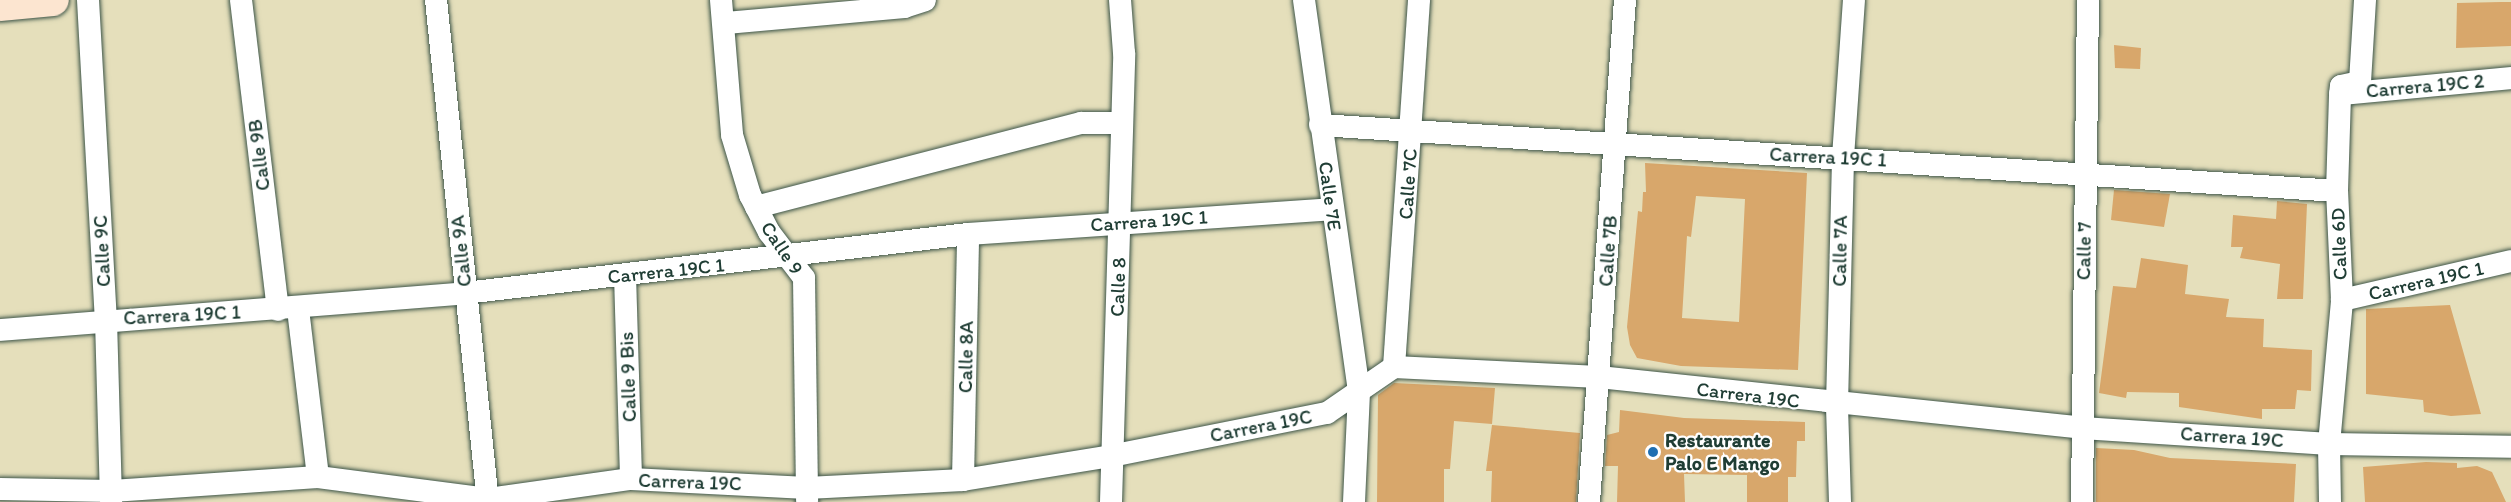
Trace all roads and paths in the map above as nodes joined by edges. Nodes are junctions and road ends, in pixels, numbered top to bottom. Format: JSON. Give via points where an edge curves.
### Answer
{"nodes":[{"id":1,"x":53,"y":0,"type":"edge"},
{"id":2,"x":88,"y":0,"type":"edge"},
{"id":3,"x":241,"y":0,"type":"edge"},
{"id":4,"x":436,"y":0,"type":"edge"},
{"id":5,"x":722,"y":0,"type":"edge"},
{"id":6,"x":924,"y":0,"type":"edge"},
{"id":7,"x":1120,"y":0,"type":"edge"},
{"id":8,"x":1304,"y":0,"type":"edge"},
{"id":9,"x":1419,"y":0,"type":"edge"},
{"id":10,"x":1625,"y":0,"type":"edge"},
{"id":11,"x":1854,"y":0,"type":"edge"},
{"id":12,"x":2088,"y":0,"type":"edge"},
{"id":13,"x":2364,"y":0,"type":"edge"},
{"id":14,"x":0,"y":5,"type":"edge"},
{"id":15,"x":726,"y":23,"type":"junction"},
{"id":16,"x":2511,"y":78,"type":"edge"},
{"id":17,"x":2340,"y":94,"type":"junction"},
{"id":18,"x":1122,"y":123,"type":"junction"},
{"id":19,"x":1320,"y":125,"type":"junction"},
{"id":20,"x":1412,"y":129,"type":"junction"},
{"id":21,"x":1615,"y":147,"type":"junction"},
{"id":22,"x":1843,"y":157,"type":"junction"},
{"id":23,"x":2085,"y":174,"type":"junction"},
{"id":24,"x":2337,"y":191,"type":"junction"},
{"id":25,"x":756,"y":207,"type":"junction"},
{"id":26,"x":1331,"y":209,"type":"junction"},
{"id":27,"x":1120,"y":222,"type":"junction"},
{"id":28,"x":968,"y":234,"type":"junction"},
{"id":29,"x":787,"y":257,"type":"junction"},
{"id":30,"x":2511,"y":261,"type":"edge"},
{"id":31,"x":625,"y":275,"type":"junction"},
{"id":32,"x":465,"y":293,"type":"junction"},
{"id":33,"x":2342,"y":300,"type":"junction"},
{"id":34,"x":288,"y":309,"type":"junction"},
{"id":35,"x":106,"y":320,"type":"junction"},
{"id":36,"x":0,"y":330,"type":"edge"},
{"id":37,"x":1394,"y":367,"type":"junction"},
{"id":38,"x":1599,"y":377,"type":"junction"},
{"id":39,"x":1359,"y":392,"type":"junction"},
{"id":40,"x":1837,"y":405,"type":"junction"},
{"id":41,"x":2082,"y":428,"type":"junction"},
{"id":42,"x":2329,"y":444,"type":"junction"},
{"id":43,"x":2511,"y":447,"type":"edge"},
{"id":44,"x":1111,"y":456,"type":"junction"},
{"id":45,"x":318,"y":477,"type":"junction"},
{"id":46,"x":631,"y":480,"type":"junction"},
{"id":47,"x":963,"y":480,"type":"junction"},
{"id":48,"x":0,"y":489,"type":"edge"},
{"id":49,"x":807,"y":495,"type":"edge"},
{"id":50,"x":111,"y":496,"type":"edge"},
{"id":51,"x":488,"y":500,"type":"edge"},
{"id":52,"x":1111,"y":502,"type":"edge"},
{"id":53,"x":1353,"y":502,"type":"edge"},
{"id":54,"x":1589,"y":502,"type":"edge"},
{"id":55,"x":1840,"y":502,"type":"edge"},
{"id":56,"x":2082,"y":502,"type":"edge"},
{"id":57,"x":2330,"y":502,"type":"edge"}],
"edges":[{"from":1,"to":14,"type":"street"},
{"from":2,"to":35,"type":"street","name":"Calle 9C"},
{"from":3,"to":34,"type":"street","name":"Calle 9B"},
{"from":4,"to":32,"type":"street","name":"Calle 9A"},
{"from":5,"to":15,"type":"street","name":"Calle 9"},
{"from":6,"to":15,"type":"street","via":[[904,7]]},
{"from":7,"to":18,"type":"street","name":"Calle 8","via":[[1124,53]]},
{"from":8,"to":19,"type":"street","name":"Calle 7E"},
{"from":9,"to":20,"type":"street","name":"Calle 7C"},
{"from":10,"to":21,"type":"street","name":"Calle 7B"},
{"from":11,"to":22,"type":"street","name":"Calle 7A"},
{"from":12,"to":23,"type":"street","name":"Calle 7"},
{"from":13,"to":17,"type":"street","via":[[2360,82],[2341,86]]},
{"from":15,"to":25,"type":"street","name":"Calle 9","via":[[732,135]]},
{"from":16,"to":17,"type":"street","name":"Carrera 19C 2"},
{"from":17,"to":24,"type":"street","name":"Calle 6D"},
{"from":18,"to":25,"type":"street","via":[[1081,123]]},
{"from":18,"to":27,"type":"street","name":"Calle 8"},
{"from":19,"to":20,"type":"street","name":"Carrera 19C 1"},
{"from":19,"to":26,"type":"street","name":"Calle 7E"},
{"from":20,"to":21,"type":"street","name":"Carrera 19C 1"},
{"from":20,"to":37,"type":"street","name":"Calle 7C"},
{"from":21,"to":22,"type":"street","name":"Carrera 19C 1"},
{"from":21,"to":38,"type":"street","name":"Calle 7B"},
{"from":22,"to":23,"type":"street","name":"Carrera 19C 1"},
{"from":22,"to":40,"type":"street","name":"Calle 7A"},
{"from":23,"to":24,"type":"street","name":"Carrera 19C 1"},
{"from":23,"to":41,"type":"street","name":"Calle 7"},
{"from":24,"to":33,"type":"street","name":"Calle 6D"},
{"from":25,"to":29,"type":"street","name":"Calle 9"},
{"from":26,"to":27,"type":"street","name":"Carrera 19C 1"},
{"from":26,"to":39,"type":"street","name":"Calle 7E"},
{"from":27,"to":28,"type":"street","name":"Carrera 19C 1"},
{"from":27,"to":44,"type":"street","name":"Calle 8"},
{"from":28,"to":29,"type":"street","name":"Carrera 19C 1"},
{"from":28,"to":47,"type":"street","name":"Calle 8A"},
{"from":29,"to":31,"type":"street","name":"Carrera 19C 1"},
{"from":29,"to":49,"type":"street","name":"Calle 9","via":[[804,278]]},
{"from":30,"to":33,"type":"street","name":"Carrera 19C 1"},
{"from":31,"to":32,"type":"street","name":"Carrera 19C 1"},
{"from":31,"to":46,"type":"street","name":"Calle 9 Bis"},
{"from":32,"to":34,"type":"street","name":"Carrera 19C 1"},
{"from":32,"to":51,"type":"street","name":"Calle 9A"},
{"from":33,"to":42,"type":"street","name":"Calle 6D"},
{"from":34,"to":35,"type":"street","name":"Carrera 19C 1"},
{"from":34,"to":45,"type":"street","name":"Calle 9B"},
{"from":35,"to":36,"type":"street","name":"Carrera 19C 1"},
{"from":35,"to":50,"type":"street","name":"Calle 9C"},
{"from":37,"to":38,"type":"street","name":"Carrera 19C"},
{"from":37,"to":39,"type":"street","name":"Carrera 19C"},
{"from":38,"to":40,"type":"street","name":"Carrera 19C"},
{"from":38,"to":54,"type":"street","name":"Calle 7B"},
{"from":39,"to":44,"type":"street","name":"Carrera 19C","via":[[1328,413]]},
{"from":39,"to":53,"type":"street"},
{"from":40,"to":41,"type":"street","name":"Carrera 19C"},
{"from":40,"to":55,"type":"street","name":"Calle 7A"},
{"from":41,"to":42,"type":"street","name":"Carrera 19C"},
{"from":41,"to":56,"type":"street","name":"Calle 7"},
{"from":42,"to":43,"type":"street","name":"Carrera 19C"},
{"from":42,"to":57,"type":"street","name":"Calle 6D"},
{"from":44,"to":47,"type":"street","name":"Carrera 19C"},
{"from":44,"to":52,"type":"street","name":"Calle 8"},
{"from":45,"to":50,"type":"street","name":"Carrera 19C"},
{"from":45,"to":51,"type":"street","name":"Carrera 19C"},
{"from":46,"to":49,"type":"street","name":"Carrera 19C"},
{"from":46,"to":51,"type":"street","name":"Carrera 19C"},
{"from":47,"to":49,"type":"street","name":"Carrera 19C"},
{"from":48,"to":50,"type":"street","name":"Carrera 19C"}]}
